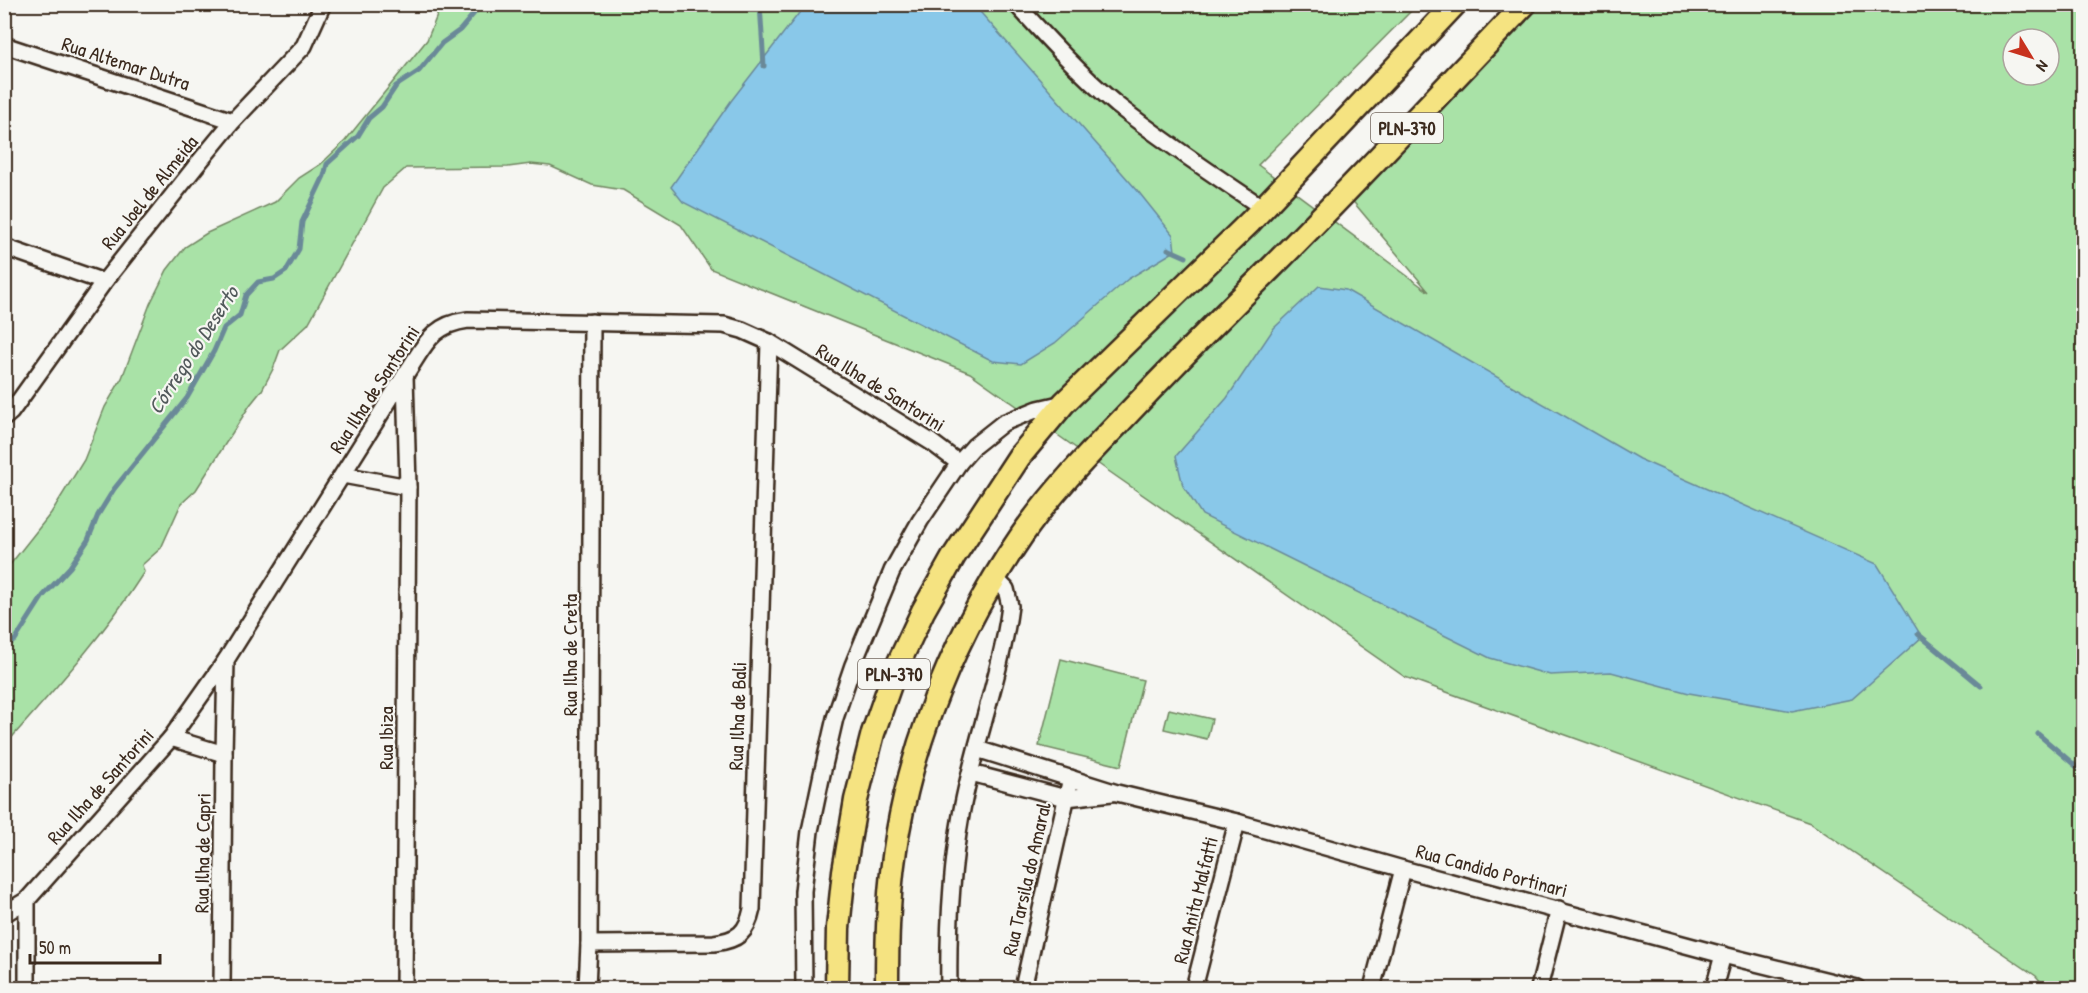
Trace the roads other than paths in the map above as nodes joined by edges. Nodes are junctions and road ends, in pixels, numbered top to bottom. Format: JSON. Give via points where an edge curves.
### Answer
{"nodes":[{"id":1,"x":323,"y":4,"type":"edge"},
{"id":2,"x":1016,"y":4,"type":"edge"},
{"id":3,"x":1455,"y":4,"type":"edge"},
{"id":4,"x":1525,"y":4,"type":"edge"},
{"id":5,"x":4,"y":45,"type":"edge"},
{"id":6,"x":233,"y":121,"type":"junction"},
{"id":7,"x":1263,"y":208,"type":"junction"},
{"id":8,"x":4,"y":247,"type":"edge"},
{"id":9,"x":104,"y":282,"type":"junction"},
{"id":10,"x":592,"y":322,"type":"junction"},
{"id":11,"x":769,"y":342,"type":"junction"},
{"id":12,"x":405,"y":375,"type":"junction"},
{"id":13,"x":1064,"y":403,"type":"junction"},
{"id":14,"x":8,"y":415,"type":"edge"},
{"id":15,"x":959,"y":463,"type":"junction"},
{"id":16,"x":343,"y":475,"type":"junction"},
{"id":17,"x":408,"y":487,"type":"junction"},
{"id":18,"x":995,"y":578,"type":"junction"},
{"id":19,"x":226,"y":660,"type":"junction"},
{"id":20,"x":171,"y":738,"type":"junction"},
{"id":21,"x":977,"y":749,"type":"junction"},
{"id":22,"x":224,"y":754,"type":"junction"},
{"id":23,"x":971,"y":773,"type":"junction"},
{"id":24,"x":1071,"y":778,"type":"junction"},
{"id":25,"x":1117,"y":793,"type":"junction"},
{"id":26,"x":1066,"y":798,"type":"junction"},
{"id":27,"x":1237,"y":822,"type":"junction"},
{"id":28,"x":1403,"y":869,"type":"junction"},
{"id":29,"x":27,"y":900,"type":"junction"},
{"id":30,"x":1559,"y":909,"type":"junction"},
{"id":31,"x":4,"y":914,"type":"edge"},
{"id":32,"x":589,"y":944,"type":"junction"},
{"id":33,"x":1723,"y":955,"type":"junction"},
{"id":34,"x":27,"y":988,"type":"edge"},
{"id":35,"x":222,"y":988,"type":"edge"},
{"id":36,"x":404,"y":988,"type":"edge"},
{"id":37,"x":587,"y":988,"type":"edge"},
{"id":38,"x":804,"y":988,"type":"edge"},
{"id":39,"x":837,"y":988,"type":"edge"},
{"id":40,"x":887,"y":988,"type":"edge"},
{"id":41,"x":949,"y":988,"type":"edge"},
{"id":42,"x":1023,"y":988,"type":"edge"},
{"id":43,"x":1194,"y":988,"type":"edge"},
{"id":44,"x":1372,"y":988,"type":"edge"},
{"id":45,"x":1539,"y":988,"type":"edge"},
{"id":46,"x":1714,"y":988,"type":"edge"},
{"id":47,"x":1857,"y":988,"type":"edge"}],
"edges":[{"from":1,"to":6,"type":"street","name":"Rua Joel de Almeida","via":[[304,46]]},
{"from":2,"to":7,"type":"street","via":[[1116,103]]},
{"from":3,"to":7,"type":"main road","number":"PLN-370"},
{"from":4,"to":18,"type":"main road","number":"PLN-370","via":[[1095,448],[1023,534]]},
{"from":5,"to":6,"type":"street","name":"Rua Altemar Dutra"},
{"from":6,"to":9,"type":"street","name":"Rua Joel de Almeida"},
{"from":7,"to":13,"type":"main road","number":"PLN-370"},
{"from":8,"to":9,"type":"street"},
{"from":9,"to":14,"type":"street","name":"Rua Joel de Almeida"},
{"from":10,"to":11,"type":"street","name":"Rua Ilha de Santorini","via":[[724,325]]},
{"from":10,"to":12,"type":"street","name":"Rua Ilha de Santorini","via":[[456,322],[432,335]]},
{"from":10,"to":32,"type":"street","name":"Rua Ilha de Creta"},
{"from":11,"to":15,"type":"street","name":"Rua Ilha de Santorini"},
{"from":11,"to":32,"type":"street","name":"Rua Ilha de Bali","via":[[750,920],[730,941]]},
{"from":12,"to":16,"type":"street","name":"Rua Ilha de Santorini"},
{"from":12,"to":17,"type":"street","name":"Rua Ibiza"},
{"from":13,"to":15,"type":"street","via":[[1003,423]]},
{"from":13,"to":39,"type":"main road","number":"PLN-370","via":[[1019,457],[954,556],[894,673],[856,800],[838,928]]},
{"from":15,"to":38,"type":"street","via":[[892,571],[835,718],[810,831],[803,891]]},
{"from":16,"to":17,"type":"street"},
{"from":16,"to":19,"type":"street","name":"Rua Ilha de Santorini"},
{"from":17,"to":36,"type":"street","name":"Rua Ibiza"},
{"from":18,"to":21,"type":"street","via":[[1006,589],[1010,606]]},
{"from":18,"to":40,"type":"main road","number":"PLN-370","via":[[944,678],[909,783],[889,907]]},
{"from":19,"to":20,"type":"street","name":"Rua Ilha de Santorini"},
{"from":19,"to":22,"type":"street","name":"Rua Ilha de Capri"},
{"from":20,"to":22,"type":"street"},
{"from":20,"to":29,"type":"street","name":"Rua Ilha de Santorini"},
{"from":21,"to":23,"type":"street"},
{"from":21,"to":24,"type":"street","name":"Rua Candido Portinari"},
{"from":22,"to":35,"type":"street","name":"Rua Ilha de Capri"},
{"from":23,"to":26,"type":"street","name":"Rua Candido Portinari"},
{"from":23,"to":41,"type":"street","via":[[952,881]]},
{"from":24,"to":25,"type":"street","name":"Rua Candido Portinari"},
{"from":24,"to":26,"type":"street","name":"Rua Tarsila do Amaral"},
{"from":25,"to":26,"type":"street","name":"Rua Candido Portinari"},
{"from":25,"to":27,"type":"street","name":"Rua Candido Portinari"},
{"from":26,"to":42,"type":"street","name":"Rua Tarsila do Amaral"},
{"from":27,"to":28,"type":"street","name":"Rua Candido Portinari"},
{"from":27,"to":43,"type":"street","name":"Rua Anita Malfatti"},
{"from":28,"to":30,"type":"street","name":"Rua Candido Portinari"},
{"from":28,"to":44,"type":"street"},
{"from":29,"to":31,"type":"street","name":"Rua Ilha de Santorini"},
{"from":29,"to":34,"type":"street"},
{"from":30,"to":33,"type":"street","name":"Rua Candido Portinari"},
{"from":30,"to":45,"type":"street"},
{"from":32,"to":37,"type":"street","name":"Rua Ilha de Creta"},
{"from":33,"to":46,"type":"street"},
{"from":33,"to":47,"type":"street","name":"Rua Candido Portinari"}]}
